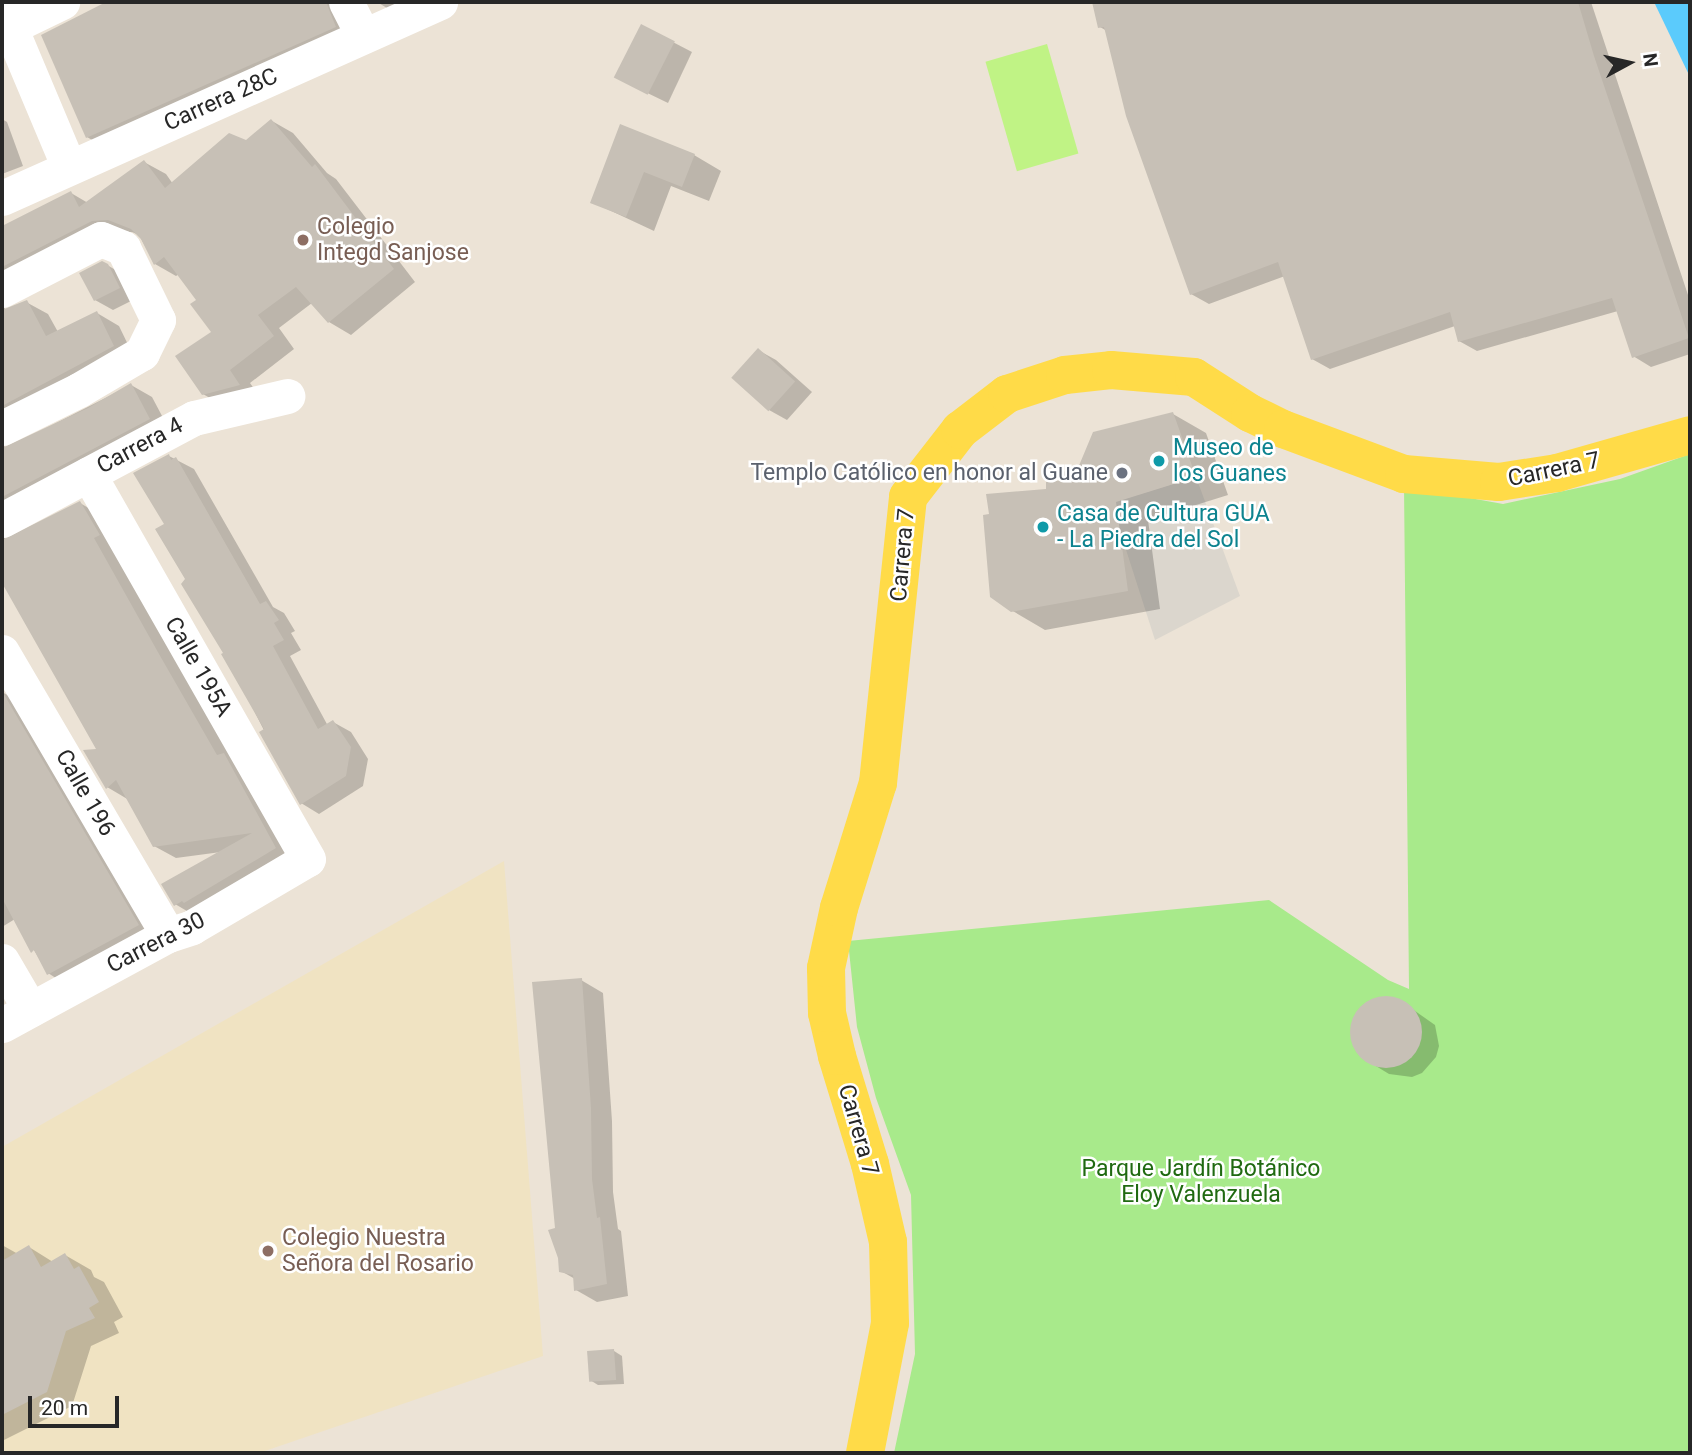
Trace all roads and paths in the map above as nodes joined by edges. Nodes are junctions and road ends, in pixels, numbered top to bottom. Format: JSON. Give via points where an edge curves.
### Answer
{"nodes":[{"id":1,"x":62,"y":2,"type":"edge"},
{"id":2,"x":346,"y":2,"type":"edge"},
{"id":3,"x":440,"y":2,"type":"edge"},
{"id":4,"x":6,"y":17,"type":"edge"},
{"id":5,"x":363,"y":36,"type":"junction"},
{"id":6,"x":69,"y":167,"type":"junction"},
{"id":7,"x":2,"y":198,"type":"edge"},
{"id":8,"x":2,"y":290,"type":"edge"},
{"id":9,"x":287,"y":396,"type":"dead end"},
{"id":10,"x":1690,"y":422,"type":"edge"},
{"id":11,"x":2,"y":428,"type":"edge"},
{"id":12,"x":1690,"y":435,"type":"edge"},
{"id":13,"x":1651,"y":445,"type":"junction"},
{"id":14,"x":88,"y":474,"type":"junction"},
{"id":15,"x":2,"y":520,"type":"edge"},
{"id":16,"x":2,"y":652,"type":"edge"},
{"id":17,"x":308,"y":859,"type":"joint"},
{"id":18,"x":168,"y":934,"type":"junction"},
{"id":19,"x":2,"y":961,"type":"edge"},
{"id":20,"x":16,"y":1017,"type":"edge"},
{"id":21,"x":865,"y":1453,"type":"edge"}],
"edges":[{"from":1,"to":4,"type":"street"},
{"from":2,"to":5,"type":"street"},
{"from":3,"to":5,"type":"street","name":"Carrera 28C"},
{"from":4,"to":6,"type":"street"},
{"from":5,"to":6,"type":"street","name":"Carrera 28C"},
{"from":6,"to":7,"type":"street","name":"Carrera 28C"},
{"from":8,"to":11,"type":"street","via":[[101,239],[123,248],[158,320],[142,353]]},
{"from":9,"to":14,"type":"street","name":"Carrera 4","via":[[194,418]]},
{"from":10,"to":13,"type":"main road"},
{"from":12,"to":13,"type":"main road","name":"Carrera 7"},
{"from":13,"to":21,"type":"main road","name":"Carrera 7","via":[[1557,473],[1499,482],[1404,474],[1283,429],[1194,377],[1111,370],[1065,376],[1007,394],[960,430],[908,497],[878,783],[839,908],[826,968],[827,1013],[888,1242],[890,1323]]},
{"from":14,"to":15,"type":"street","name":"Carrera 4"},
{"from":14,"to":17,"type":"street","name":"Calle 195A"},
{"from":16,"to":18,"type":"street","name":"Calle 196"},
{"from":17,"to":18,"type":"street","name":"Carrera 30","via":[[192,927]]},
{"from":18,"to":20,"type":"street","name":"Carrera 30"},
{"from":19,"to":20,"type":"street"}]}
